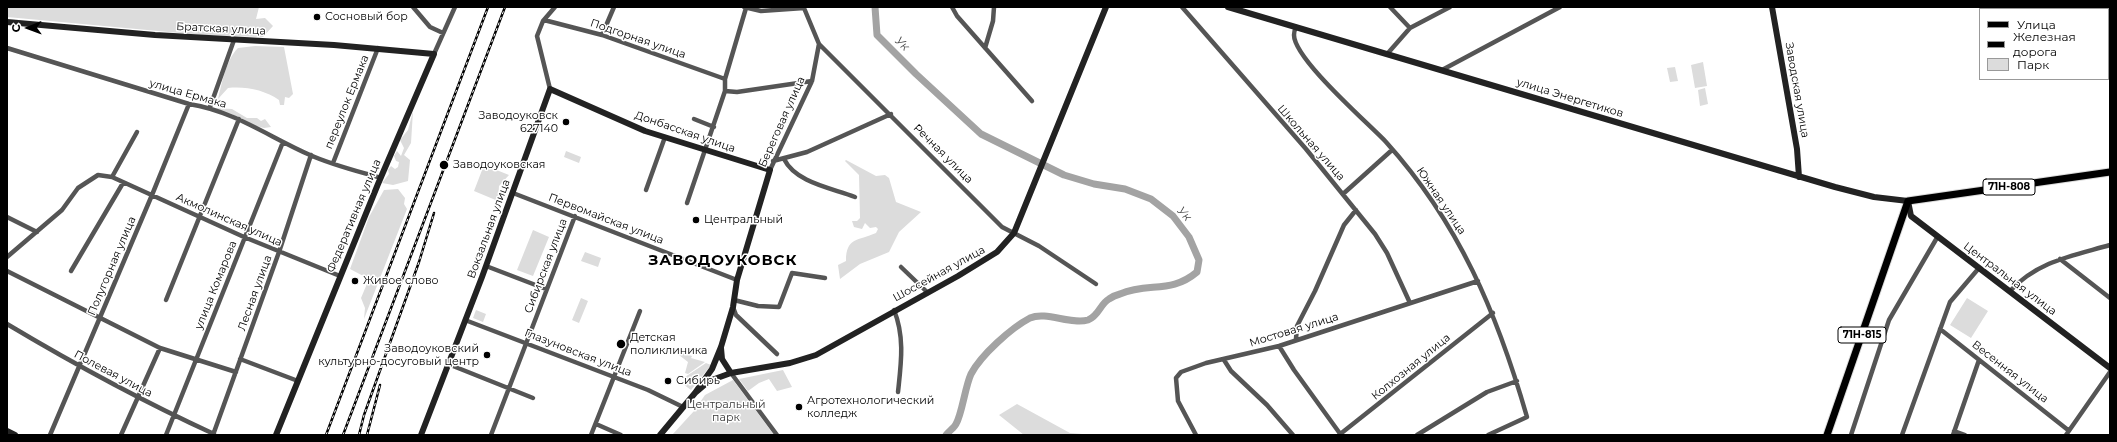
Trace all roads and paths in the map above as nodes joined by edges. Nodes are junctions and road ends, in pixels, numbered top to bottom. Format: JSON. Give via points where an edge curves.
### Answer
{"nodes":[{"id":1,"x":413,"y":7,"type":"edge"},
{"id":2,"x":455,"y":7,"type":"edge"},
{"id":3,"x":555,"y":7,"type":"edge"},
{"id":4,"x":614,"y":7,"type":"edge"},
{"id":5,"x":745,"y":7,"type":"edge"},
{"id":6,"x":952,"y":7,"type":"edge"},
{"id":7,"x":994,"y":7,"type":"edge"},
{"id":8,"x":1106,"y":7,"type":"edge"},
{"id":9,"x":1182,"y":7,"type":"edge"},
{"id":10,"x":1228,"y":7,"type":"edge"},
{"id":11,"x":1390,"y":7,"type":"edge"},
{"id":12,"x":1450,"y":7,"type":"edge"},
{"id":13,"x":1560,"y":7,"type":"edge"},
{"id":14,"x":1772,"y":7,"type":"edge"},
{"id":15,"x":544,"y":20,"type":"junction"},
{"id":16,"x":7,"y":22,"type":"edge"},
{"id":17,"x":1296,"y":27,"type":"junction"},
{"id":18,"x":1410,"y":28,"type":"junction"},
{"id":19,"x":443,"y":33,"type":"junction"},
{"id":20,"x":602,"y":35,"type":"junction"},
{"id":21,"x":234,"y":40,"type":"junction"},
{"id":22,"x":819,"y":44,"type":"junction"},
{"id":23,"x":7,"y":48,"type":"edge"},
{"id":24,"x":378,"y":48,"type":"junction"},
{"id":25,"x":985,"y":48,"type":"junction"},
{"id":26,"x":1388,"y":53,"type":"junction"},
{"id":27,"x":434,"y":54,"type":"junction"},
{"id":28,"x":1442,"y":70,"type":"junction"},
{"id":29,"x":725,"y":79,"type":"junction"},
{"id":30,"x":812,"y":81,"type":"junction"},
{"id":31,"x":550,"y":89,"type":"junction"},
{"id":32,"x":725,"y":91,"type":"junction"},
{"id":33,"x":1032,"y":101,"type":"dead end"},
{"id":34,"x":189,"y":104,"type":"junction"},
{"id":35,"x":210,"y":107,"type":"junction"},
{"id":36,"x":891,"y":114,"type":"junction"},
{"id":37,"x":239,"y":119,"type":"junction"},
{"id":38,"x":694,"y":119,"type":"dead end"},
{"id":39,"x":714,"y":126,"type":"junction"},
{"id":40,"x":137,"y":132,"type":"dead end"},
{"id":41,"x":665,"y":137,"type":"junction"},
{"id":42,"x":283,"y":142,"type":"junction"},
{"id":43,"x":706,"y":150,"type":"junction"},
{"id":44,"x":1392,"y":150,"type":"junction"},
{"id":45,"x":311,"y":155,"type":"junction"},
{"id":46,"x":784,"y":159,"type":"junction"},
{"id":47,"x":773,"y":161,"type":"junction"},
{"id":48,"x":333,"y":163,"type":"junction"},
{"id":49,"x":770,"y":170,"type":"junction"},
{"id":50,"x":2110,"y":172,"type":"edge"},
{"id":51,"x":112,"y":177,"type":"junction"},
{"id":52,"x":1800,"y":177,"type":"junction"},
{"id":53,"x":381,"y":178,"type":"junction"},
{"id":54,"x":123,"y":183,"type":"junction"},
{"id":55,"x":646,"y":190,"type":"dead end"},
{"id":56,"x":513,"y":193,"type":"junction"},
{"id":57,"x":1343,"y":194,"type":"junction"},
{"id":58,"x":152,"y":195,"type":"junction"},
{"id":59,"x":855,"y":197,"type":"dead end"},
{"id":60,"x":1908,"y":201,"type":"junction"},
{"id":61,"x":687,"y":204,"type":"dead end"},
{"id":62,"x":1356,"y":210,"type":"junction"},
{"id":63,"x":575,"y":216,"type":"junction"},
{"id":64,"x":7,"y":217,"type":"edge"},
{"id":65,"x":200,"y":218,"type":"junction"},
{"id":66,"x":37,"y":232,"type":"junction"},
{"id":67,"x":1014,"y":233,"type":"junction"},
{"id":68,"x":1938,"y":236,"type":"junction"},
{"id":69,"x":244,"y":237,"type":"junction"},
{"id":70,"x":2110,"y":245,"type":"edge"},
{"id":71,"x":279,"y":252,"type":"junction"},
{"id":72,"x":7,"y":257,"type":"edge"},
{"id":73,"x":2060,"y":259,"type":"junction"},
{"id":74,"x":486,"y":266,"type":"junction"},
{"id":75,"x":901,"y":267,"type":"dead end"},
{"id":76,"x":1979,"y":268,"type":"junction"},
{"id":77,"x":7,"y":271,"type":"edge"},
{"id":78,"x":70,"y":271,"type":"dead end"},
{"id":79,"x":340,"y":276,"type":"junction"},
{"id":80,"x":825,"y":278,"type":"dead end"},
{"id":81,"x":737,"y":280,"type":"junction"},
{"id":82,"x":1478,"y":281,"type":"junction"},
{"id":83,"x":1096,"y":284,"type":"dead end"},
{"id":84,"x":546,"y":289,"type":"junction"},
{"id":85,"x":2010,"y":291,"type":"junction"},
{"id":86,"x":927,"y":292,"type":"junction"},
{"id":87,"x":2110,"y":298,"type":"edge"},
{"id":88,"x":166,"y":300,"type":"dead end"},
{"id":89,"x":733,"y":303,"type":"junction"},
{"id":90,"x":1410,"y":303,"type":"junction"},
{"id":91,"x":640,"y":310,"type":"dead end"},
{"id":92,"x":894,"y":310,"type":"junction"},
{"id":93,"x":1493,"y":313,"type":"junction"},
{"id":94,"x":99,"y":318,"type":"junction"},
{"id":95,"x":465,"y":320,"type":"junction"},
{"id":96,"x":7,"y":324,"type":"edge"},
{"id":97,"x":1940,"y":329,"type":"junction"},
{"id":98,"x":1296,"y":339,"type":"junction"},
{"id":99,"x":526,"y":343,"type":"junction"},
{"id":100,"x":1279,"y":346,"type":"junction"},
{"id":101,"x":721,"y":347,"type":"junction"},
{"id":102,"x":160,"y":348,"type":"junction"},
{"id":103,"x":778,"y":354,"type":"dead end"},
{"id":104,"x":196,"y":359,"type":"junction"},
{"id":105,"x":240,"y":359,"type":"junction"},
{"id":106,"x":1224,"y":360,"type":"junction"},
{"id":107,"x":1979,"y":360,"type":"junction"},
{"id":108,"x":448,"y":364,"type":"junction"},
{"id":109,"x":78,"y":366,"type":"junction"},
{"id":110,"x":2110,"y":368,"type":"edge"},
{"id":111,"x":236,"y":372,"type":"junction"},
{"id":112,"x":2110,"y":372,"type":"edge"},
{"id":113,"x":731,"y":373,"type":"junction"},
{"id":114,"x":614,"y":377,"type":"junction"},
{"id":115,"x":298,"y":381,"type":"junction"},
{"id":116,"x":1517,"y":381,"type":"junction"},
{"id":117,"x":509,"y":387,"type":"junction"},
{"id":118,"x":898,"y":392,"type":"dead end"},
{"id":119,"x":695,"y":393,"type":"junction"},
{"id":120,"x":137,"y":398,"type":"junction"},
{"id":121,"x":533,"y":398,"type":"dead end"},
{"id":122,"x":683,"y":408,"type":"junction"},
{"id":123,"x":173,"y":416,"type":"junction"},
{"id":124,"x":596,"y":424,"type":"junction"},
{"id":125,"x":7,"y":431,"type":"edge"},
{"id":126,"x":2067,"y":432,"type":"edge"},
{"id":127,"x":1954,"y":433,"type":"edge"},
{"id":128,"x":15,"y":435,"type":"edge"},
{"id":129,"x":50,"y":435,"type":"edge"},
{"id":130,"x":121,"y":435,"type":"edge"},
{"id":131,"x":166,"y":435,"type":"edge"},
{"id":132,"x":214,"y":435,"type":"edge"},
{"id":133,"x":276,"y":435,"type":"edge"},
{"id":134,"x":420,"y":435,"type":"edge"},
{"id":135,"x":491,"y":435,"type":"edge"},
{"id":136,"x":591,"y":435,"type":"edge"},
{"id":137,"x":621,"y":435,"type":"edge"},
{"id":138,"x":660,"y":435,"type":"edge"},
{"id":139,"x":777,"y":435,"type":"edge"},
{"id":140,"x":1196,"y":435,"type":"edge"},
{"id":141,"x":1293,"y":435,"type":"edge"},
{"id":142,"x":1341,"y":435,"type":"edge"},
{"id":143,"x":1417,"y":435,"type":"edge"},
{"id":144,"x":1488,"y":435,"type":"edge"},
{"id":145,"x":1827,"y":435,"type":"edge"},
{"id":146,"x":1851,"y":435,"type":"edge"},
{"id":147,"x":1902,"y":435,"type":"edge"},
{"id":148,"x":1965,"y":435,"type":"edge"}],
"edges":[{"from":1,"to":19,"type":"street","via":[[430,27]]},
{"from":2,"to":19,"type":"street","name":"Федеративная улица"},
{"from":3,"to":15,"type":"street"},
{"from":4,"to":20,"type":"street"},
{"from":5,"to":22,"type":"street","name":"Речная улица","via":[[772,11],[804,8]]},
{"from":5,"to":29,"type":"street"},
{"from":6,"to":25,"type":"street"},
{"from":7,"to":25,"type":"street","via":[[993,22]]},
{"from":8,"to":67,"type":"street","name":"Шоссейная улица"},
{"from":9,"to":57,"type":"street","name":"Школьная улица"},
{"from":10,"to":17,"type":"street","name":"улица Энергетиков"},
{"from":11,"to":18,"type":"street"},
{"from":12,"to":18,"type":"street"},
{"from":13,"to":28,"type":"street"},
{"from":14,"to":52,"type":"street","name":"Заводская улица"},
{"from":15,"to":20,"type":"street","name":"Подгорная улица"},
{"from":15,"to":31,"type":"street","via":[[537,36]]},
{"from":16,"to":21,"type":"street","name":"Братская улица"},
{"from":17,"to":26,"type":"street","name":"улица Энергетиков"},
{"from":17,"to":44,"type":"street","name":"Южная улица","via":[[1294,36],[1300,51]]},
{"from":18,"to":26,"type":"street"},
{"from":19,"to":27,"type":"street","name":"Федеративная улица"},
{"from":20,"to":29,"type":"street","name":"Подгорная улица"},
{"from":21,"to":24,"type":"street","name":"Братская улица"},
{"from":21,"to":35,"type":"street"},
{"from":22,"to":30,"type":"street","name":"Береговая улица"},
{"from":22,"to":36,"type":"street","name":"Речная улица"},
{"from":23,"to":34,"type":"street","name":"улица Ермака"},
{"from":24,"to":27,"type":"street","name":"Братская улица"},
{"from":24,"to":48,"type":"street","name":"переулок Ермака"},
{"from":25,"to":33,"type":"street"},
{"from":26,"to":28,"type":"street","name":"улица Энергетиков"},
{"from":27,"to":53,"type":"street","name":"Федеративная улица"},
{"from":28,"to":52,"type":"street","name":"улица Энергетиков"},
{"from":29,"to":32,"type":"street"},
{"from":30,"to":32,"type":"street","via":[[745,91]]},
{"from":30,"to":47,"type":"street","name":"Береговая улица"},
{"from":31,"to":41,"type":"street","name":"Донбасская улица","via":[[645,131]]},
{"from":31,"to":56,"type":"street","name":"Вокзальная улица"},
{"from":32,"to":39,"type":"street"},
{"from":34,"to":35,"type":"street","name":"улица Ермака"},
{"from":34,"to":58,"type":"street","name":"Полугорная улица"},
{"from":35,"to":37,"type":"street","name":"улица Ермака"},
{"from":36,"to":46,"type":"street","via":[[807,152]]},
{"from":36,"to":67,"type":"street","name":"Речная улица","via":[[1002,227]]},
{"from":37,"to":42,"type":"street","name":"улица Ермака"},
{"from":37,"to":65,"type":"street"},
{"from":38,"to":39,"type":"street"},
{"from":39,"to":43,"type":"street"},
{"from":40,"to":51,"type":"street"},
{"from":41,"to":43,"type":"street","name":"Донбасская улица"},
{"from":41,"to":55,"type":"street"},
{"from":42,"to":45,"type":"street","name":"улица Ермака"},
{"from":42,"to":69,"type":"street","name":"улица Комарова"},
{"from":43,"to":49,"type":"street","name":"Донбасская улица"},
{"from":43,"to":61,"type":"street"},
{"from":44,"to":57,"type":"street"},
{"from":44,"to":82,"type":"street","name":"Южная улица","via":[[1434,204]]},
{"from":45,"to":48,"type":"street","name":"улица Ермака"},
{"from":45,"to":71,"type":"street","name":"Лесная улица"},
{"from":46,"to":47,"type":"street"},
{"from":46,"to":59,"type":"street","via":[[791,170],[799,175]]},
{"from":47,"to":49,"type":"street","name":"Береговая улица"},
{"from":48,"to":53,"type":"street","name":"улица Ермака"},
{"from":49,"to":81,"type":"street","name":"Береговая улица"},
{"from":50,"to":60,"type":"main road","number":"71Н-808"},
{"from":51,"to":54,"type":"street","name":"Акмолинская улица"},
{"from":51,"to":66,"type":"street","via":[[98,174],[78,188],[62,210]]},
{"from":52,"to":60,"type":"street","name":"улица Энергетиков","via":[[1874,197]]},
{"from":53,"to":79,"type":"street","name":"Федеративная улица"},
{"from":54,"to":58,"type":"street","name":"Акмолинская улица"},
{"from":54,"to":78,"type":"street"},
{"from":56,"to":63,"type":"street","name":"Первомайская улица"},
{"from":56,"to":74,"type":"street","name":"Вокзальная улица"},
{"from":57,"to":62,"type":"street","name":"Школьная улица"},
{"from":58,"to":65,"type":"street","name":"Акмолинская улица"},
{"from":58,"to":94,"type":"street","name":"Полугорная улица"},
{"from":60,"to":68,"type":"street","name":"Центральная улица","via":[[1911,216]]},
{"from":60,"to":145,"type":"main road","number":"71Н-815"},
{"from":62,"to":90,"type":"street","name":"Школьная улица","via":[[1387,253]]},
{"from":62,"to":98,"type":"street","via":[[1344,225],[1315,291],[1296,326]]},
{"from":63,"to":81,"type":"street","name":"Первомайская улица"},
{"from":63,"to":84,"type":"street","name":"Сибирская улица"},
{"from":64,"to":66,"type":"street"},
{"from":65,"to":69,"type":"street","name":"Акмолинская улица"},
{"from":65,"to":88,"type":"street"},
{"from":66,"to":72,"type":"street"},
{"from":67,"to":83,"type":"street","name":"Речная улица","via":[[1039,246]]},
{"from":67,"to":86,"type":"street","name":"Шоссейная улица","via":[[997,252]]},
{"from":68,"to":76,"type":"street","name":"Центральная улица"},
{"from":68,"to":146,"type":"street","via":[[1889,320]]},
{"from":69,"to":71,"type":"street","name":"Акмолинская улица"},
{"from":69,"to":104,"type":"street","name":"улица Комарова"},
{"from":70,"to":73,"type":"street"},
{"from":71,"to":79,"type":"street","name":"Акмолинская улица"},
{"from":71,"to":105,"type":"street","name":"Лесная улица"},
{"from":73,"to":85,"type":"street","via":[[2034,270]]},
{"from":73,"to":87,"type":"street"},
{"from":74,"to":84,"type":"street"},
{"from":74,"to":95,"type":"street","name":"Вокзальная улица"},
{"from":75,"to":86,"type":"street"},
{"from":76,"to":85,"type":"street","name":"Центральная улица"},
{"from":76,"to":97,"type":"street","via":[[1950,302]]},
{"from":77,"to":94,"type":"street"},
{"from":79,"to":115,"type":"street","name":"Федеративная улица"},
{"from":80,"to":89,"type":"street","via":[[792,273],[779,307]]},
{"from":81,"to":89,"type":"street","name":"Береговая улица"},
{"from":82,"to":90,"type":"street","name":"Мостовая улица"},
{"from":82,"to":93,"type":"street","name":"Южная улица"},
{"from":84,"to":99,"type":"street","name":"Сибирская улица"},
{"from":85,"to":110,"type":"street","name":"Центральная улица"},
{"from":86,"to":92,"type":"street","name":"Шоссейная улица"},
{"from":89,"to":101,"type":"street","name":"Береговая улица"},
{"from":89,"to":103,"type":"street","via":[[736,316]]},
{"from":90,"to":98,"type":"street","name":"Мостовая улица"},
{"from":91,"to":114,"type":"street"},
{"from":92,"to":113,"type":"street","name":"Шоссейная улица","via":[[808,358]]},
{"from":92,"to":118,"type":"street","via":[[902,342]]},
{"from":93,"to":116,"type":"street","name":"Южная улица"},
{"from":93,"to":142,"type":"street","name":"Колхозная улица"},
{"from":94,"to":102,"type":"street"},
{"from":94,"to":109,"type":"street","name":"Полугорная улица"},
{"from":95,"to":99,"type":"street","name":"Глазуновская улица"},
{"from":95,"to":108,"type":"street","name":"Вокзальная улица"},
{"from":96,"to":109,"type":"street","name":"Полевая улица"},
{"from":97,"to":107,"type":"street","name":"Весенняя улица"},
{"from":97,"to":147,"type":"street"},
{"from":98,"to":100,"type":"street","name":"Мостовая улица"},
{"from":99,"to":114,"type":"street","name":"Глазуновская улица"},
{"from":99,"to":117,"type":"street","name":"Сибирская улица"},
{"from":100,"to":106,"type":"street","name":"Мостовая улица"},
{"from":100,"to":142,"type":"street"},
{"from":101,"to":113,"type":"street","via":[[722,359]]},
{"from":101,"to":119,"type":"street","name":"Береговая улица","via":[[712,369]]},
{"from":102,"to":104,"type":"street"},
{"from":102,"to":120,"type":"street"},
{"from":104,"to":111,"type":"street"},
{"from":104,"to":123,"type":"street","name":"улица Комарова"},
{"from":105,"to":111,"type":"street","name":"Лесная улица"},
{"from":105,"to":115,"type":"street"},
{"from":106,"to":140,"type":"street","name":"Мостовая улица","via":[[1181,372],[1176,378],[1178,401]]},
{"from":106,"to":141,"type":"street","via":[[1231,371],[1267,405]]},
{"from":107,"to":126,"type":"street","name":"Весенняя улица"},
{"from":107,"to":127,"type":"street"},
{"from":108,"to":117,"type":"street"},
{"from":108,"to":134,"type":"street","name":"Вокзальная улица"},
{"from":109,"to":120,"type":"street","name":"Полевая улица"},
{"from":109,"to":129,"type":"street","name":"Полугорная улица"},
{"from":111,"to":132,"type":"street","name":"Лесная улица"},
{"from":112,"to":126,"type":"street"},
{"from":113,"to":119,"type":"street","name":"Шоссейная улица","via":[[709,382]]},
{"from":113,"to":139,"type":"street"},
{"from":114,"to":122,"type":"street","name":"Глазуновская улица","via":[[648,390]]},
{"from":114,"to":124,"type":"street"},
{"from":115,"to":133,"type":"street","name":"Федеративная улица"},
{"from":116,"to":143,"type":"street","via":[[1487,392]]},
{"from":116,"to":144,"type":"street","name":"Южная улица","via":[[1527,417]]},
{"from":117,"to":121,"type":"street"},
{"from":117,"to":135,"type":"street","name":"Сибирская улица"},
{"from":119,"to":122,"type":"street","name":"Шоссейная улица"},
{"from":120,"to":123,"type":"street","name":"Полевая улица"},
{"from":120,"to":130,"type":"street"},
{"from":122,"to":138,"type":"street","name":"Шоссейная улица"},
{"from":123,"to":131,"type":"street","name":"улица Комарова"},
{"from":123,"to":132,"type":"street","name":"Полевая улица"},
{"from":124,"to":136,"type":"street"},
{"from":124,"to":137,"type":"street"},
{"from":125,"to":128,"type":"street"},
{"from":127,"to":148,"type":"street"}]}
